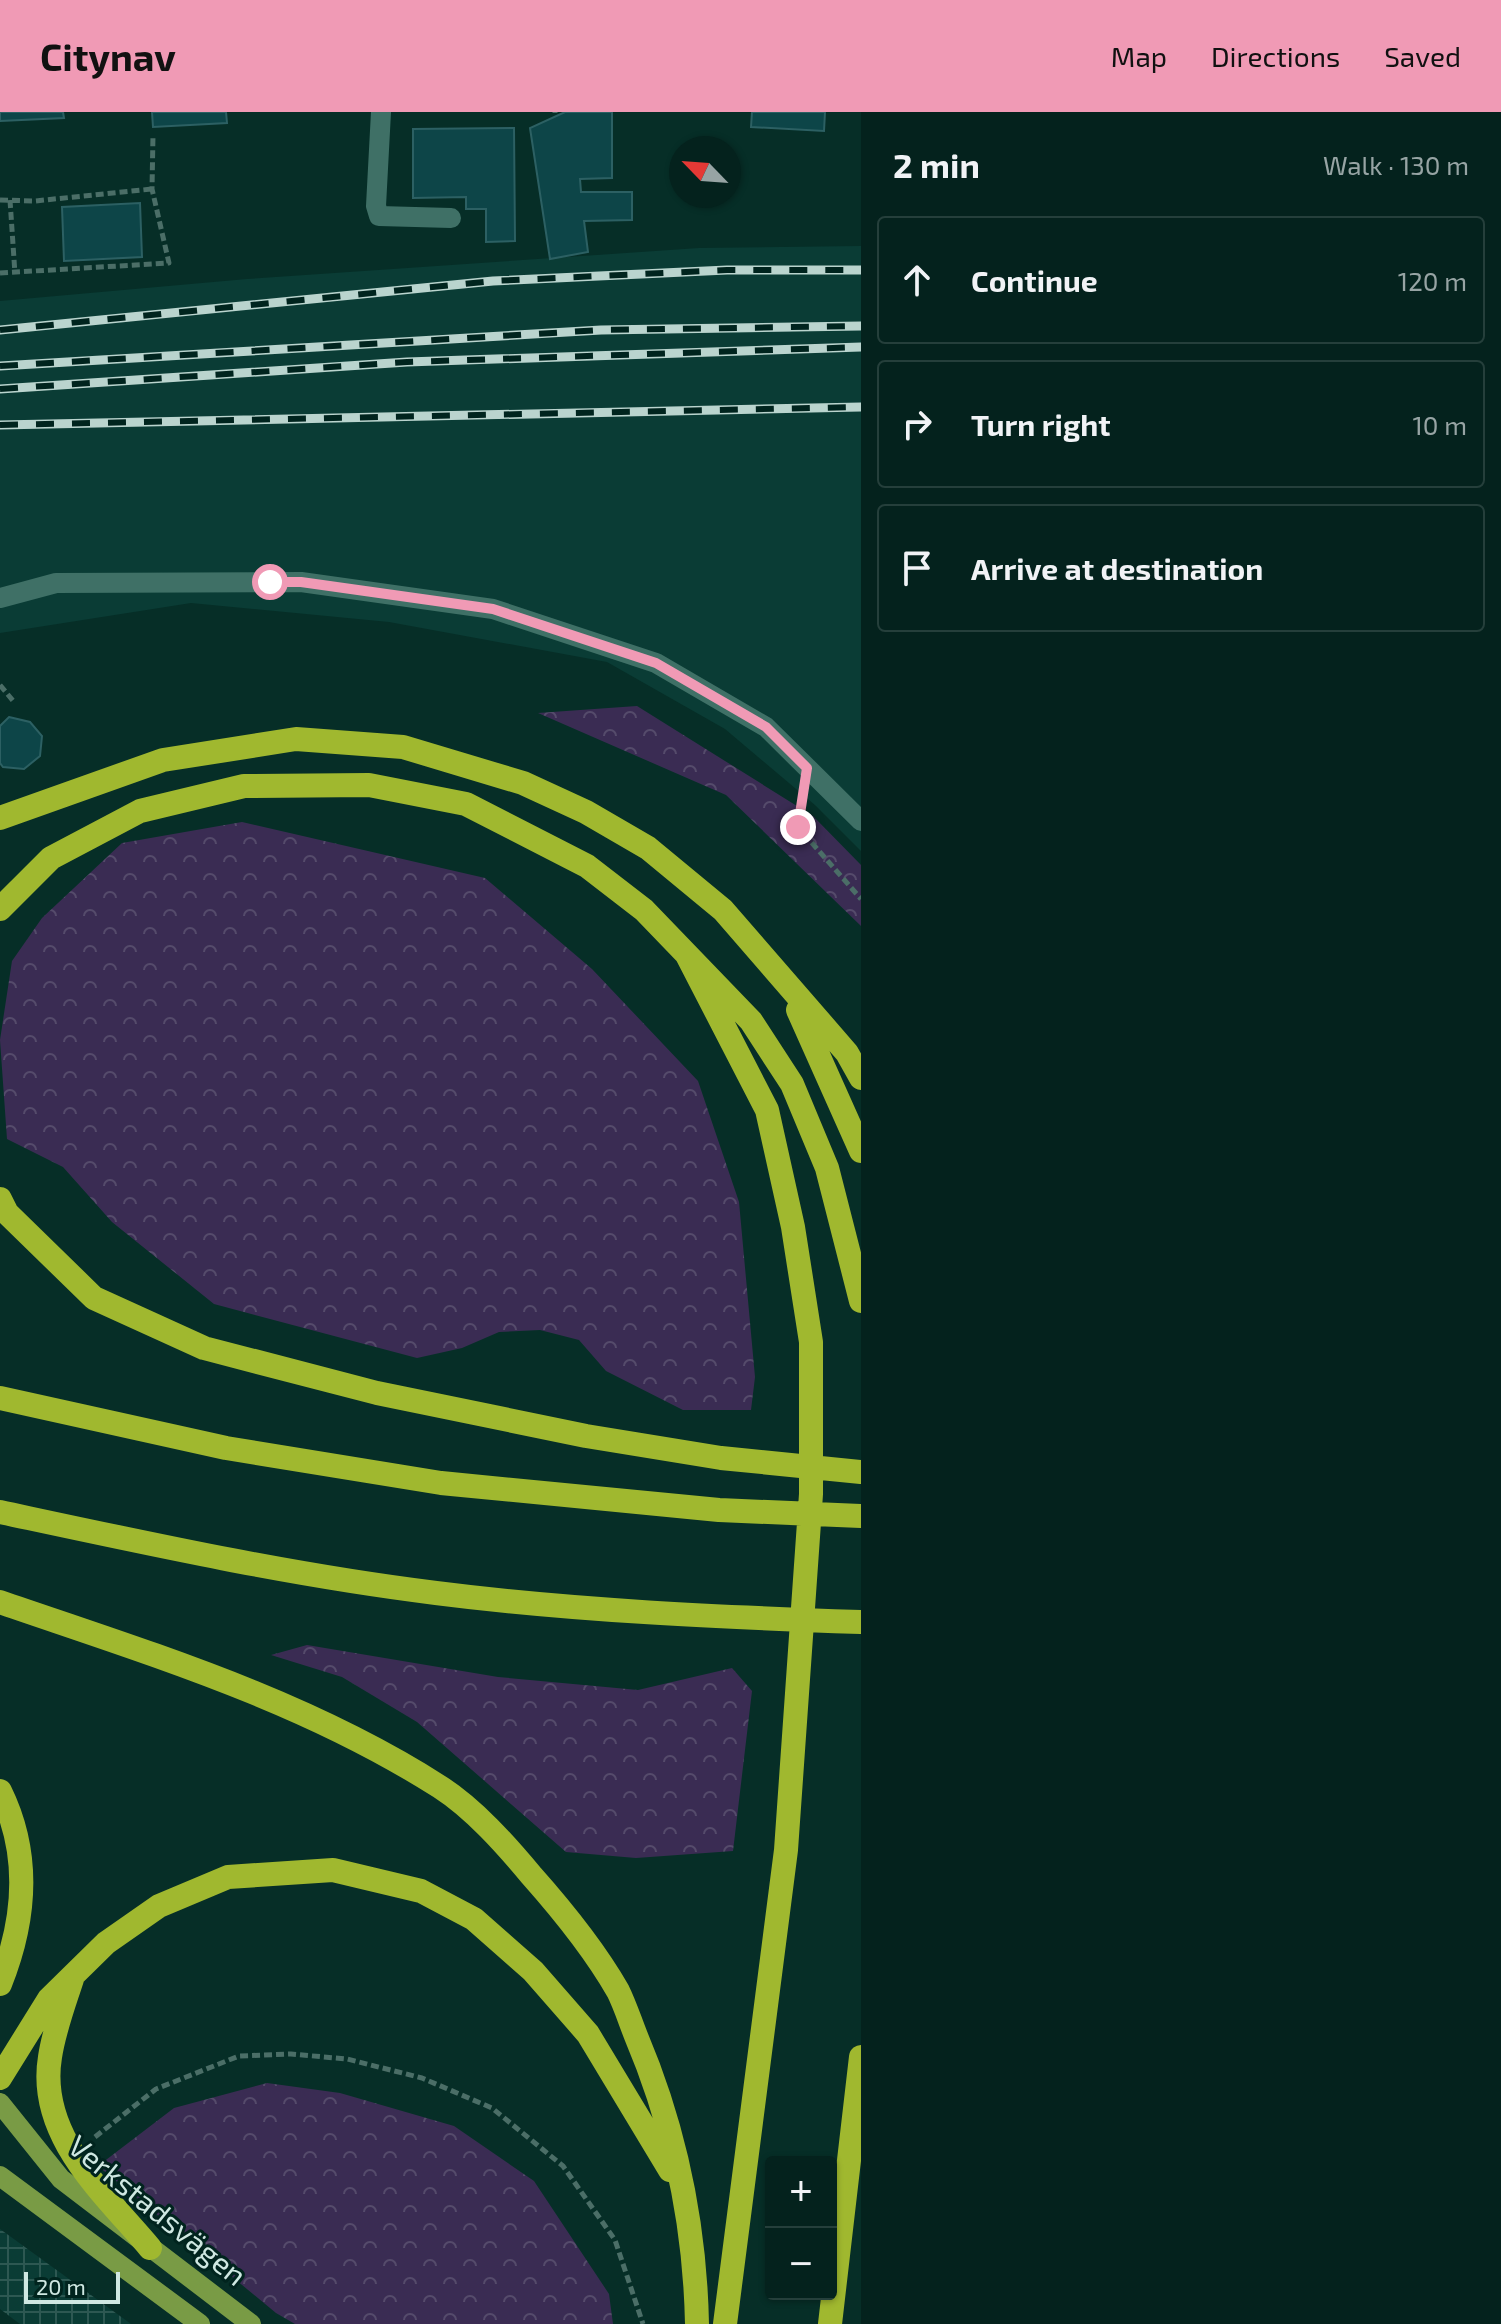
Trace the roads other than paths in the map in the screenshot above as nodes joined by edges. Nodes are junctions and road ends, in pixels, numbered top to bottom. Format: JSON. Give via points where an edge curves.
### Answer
{"nodes":[{"id":1,"x":381,"y":112,"type":"edge"},
{"id":2,"x":451,"y":218,"type":"dead end"},
{"id":3,"x":0,"y":598,"type":"edge"},
{"id":4,"x":0,"y":818,"type":"edge"},
{"id":5,"x":861,"y":821,"type":"edge"},
{"id":6,"x":0,"y":909,"type":"edge"},
{"id":7,"x":687,"y":955,"type":"junction"},
{"id":8,"x":781,"y":976,"type":"junction"},
{"id":9,"x":861,"y":1078,"type":"edge"},
{"id":10,"x":861,"y":1151,"type":"edge"},
{"id":11,"x":0,"y":1199,"type":"edge"},
{"id":12,"x":861,"y":1301,"type":"edge"},
{"id":13,"x":0,"y":1398,"type":"edge"},
{"id":14,"x":861,"y":1472,"type":"edge"},
{"id":15,"x":0,"y":1512,"type":"edge"},
{"id":16,"x":861,"y":1516,"type":"edge"},
{"id":17,"x":0,"y":1602,"type":"edge"},
{"id":18,"x":861,"y":1622,"type":"edge"},
{"id":19,"x":0,"y":1791,"type":"edge"},
{"id":20,"x":8,"y":1937,"type":"edge"},
{"id":21,"x":72,"y":1976,"type":"junction"},
{"id":22,"x":0,"y":1984,"type":"edge"},
{"id":23,"x":861,"y":2057,"type":"edge"},
{"id":24,"x":0,"y":2078,"type":"edge"},
{"id":25,"x":0,"y":2103,"type":"edge"},
{"id":26,"x":0,"y":2176,"type":"edge"},
{"id":27,"x":686,"y":2196,"type":"junction"},
{"id":28,"x":150,"y":2248,"type":"junction"},
{"id":29,"x":200,"y":2324,"type":"edge"},
{"id":30,"x":251,"y":2324,"type":"edge"},
{"id":31,"x":697,"y":2324,"type":"edge"},
{"id":32,"x":725,"y":2324,"type":"edge"},
{"id":33,"x":830,"y":2324,"type":"edge"}],
"edges":[{"from":1,"to":2,"type":"lane","via":[[379,216]]},
{"from":3,"to":5,"type":"lane","via":[[56,583],[301,582],[493,609],[656,663],[766,727]]},
{"from":4,"to":8,"type":"highway","via":[[163,760],[296,739],[403,747],[523,783],[648,848],[723,910]]},
{"from":6,"to":7,"type":"highway","via":[[51,858],[140,811],[244,786],[369,785],[466,804],[529,834],[587,866],[644,910]]},
{"from":7,"to":12,"type":"highway","via":[[751,1021],[792,1084],[827,1168]]},
{"from":7,"to":32,"type":"highway","via":[[767,1110],[811,1342],[811,1494],[786,1850]]},
{"from":8,"to":9,"type":"highway","via":[[847,1053]]},
{"from":8,"to":10,"type":"highway"},
{"from":11,"to":14,"type":"highway","via":[[7,1213],[94,1298],[204,1348],[377,1393],[586,1436],[721,1458]]},
{"from":13,"to":16,"type":"highway","via":[[226,1448],[441,1483],[719,1510]]},
{"from":15,"to":18,"type":"highway","via":[[213,1557],[437,1593],[714,1617]]},
{"from":17,"to":27,"type":"highway","via":[[252,1690],[360,1740],[443,1789],[510,1849],[565,1914],[619,1993],[658,2088]]},
{"from":19,"to":20,"type":"highway","via":[[22,1850],[24,1888]]},
{"from":20,"to":22,"type":"highway"},
{"from":21,"to":24,"type":"highway","via":[[29,2026]]},
{"from":21,"to":27,"type":"highway","via":[[106,1943],[159,1906],[228,1877],[333,1870],[421,1891],[474,1919],[533,1971],[588,2034]]},
{"from":21,"to":28,"type":"highway","via":[[49,2059],[58,2130],[77,2162]]},
{"from":23,"to":33,"type":"highway"},
{"from":25,"to":28,"type":"main road","name":"Verkstadsvägen","via":[[61,2179]]},
{"from":26,"to":29,"type":"main road","name":"Verkstadsvägen"},
{"from":27,"to":31,"type":"highway"},
{"from":28,"to":30,"type":"main road","name":"Verkstadsvägen"}]}
